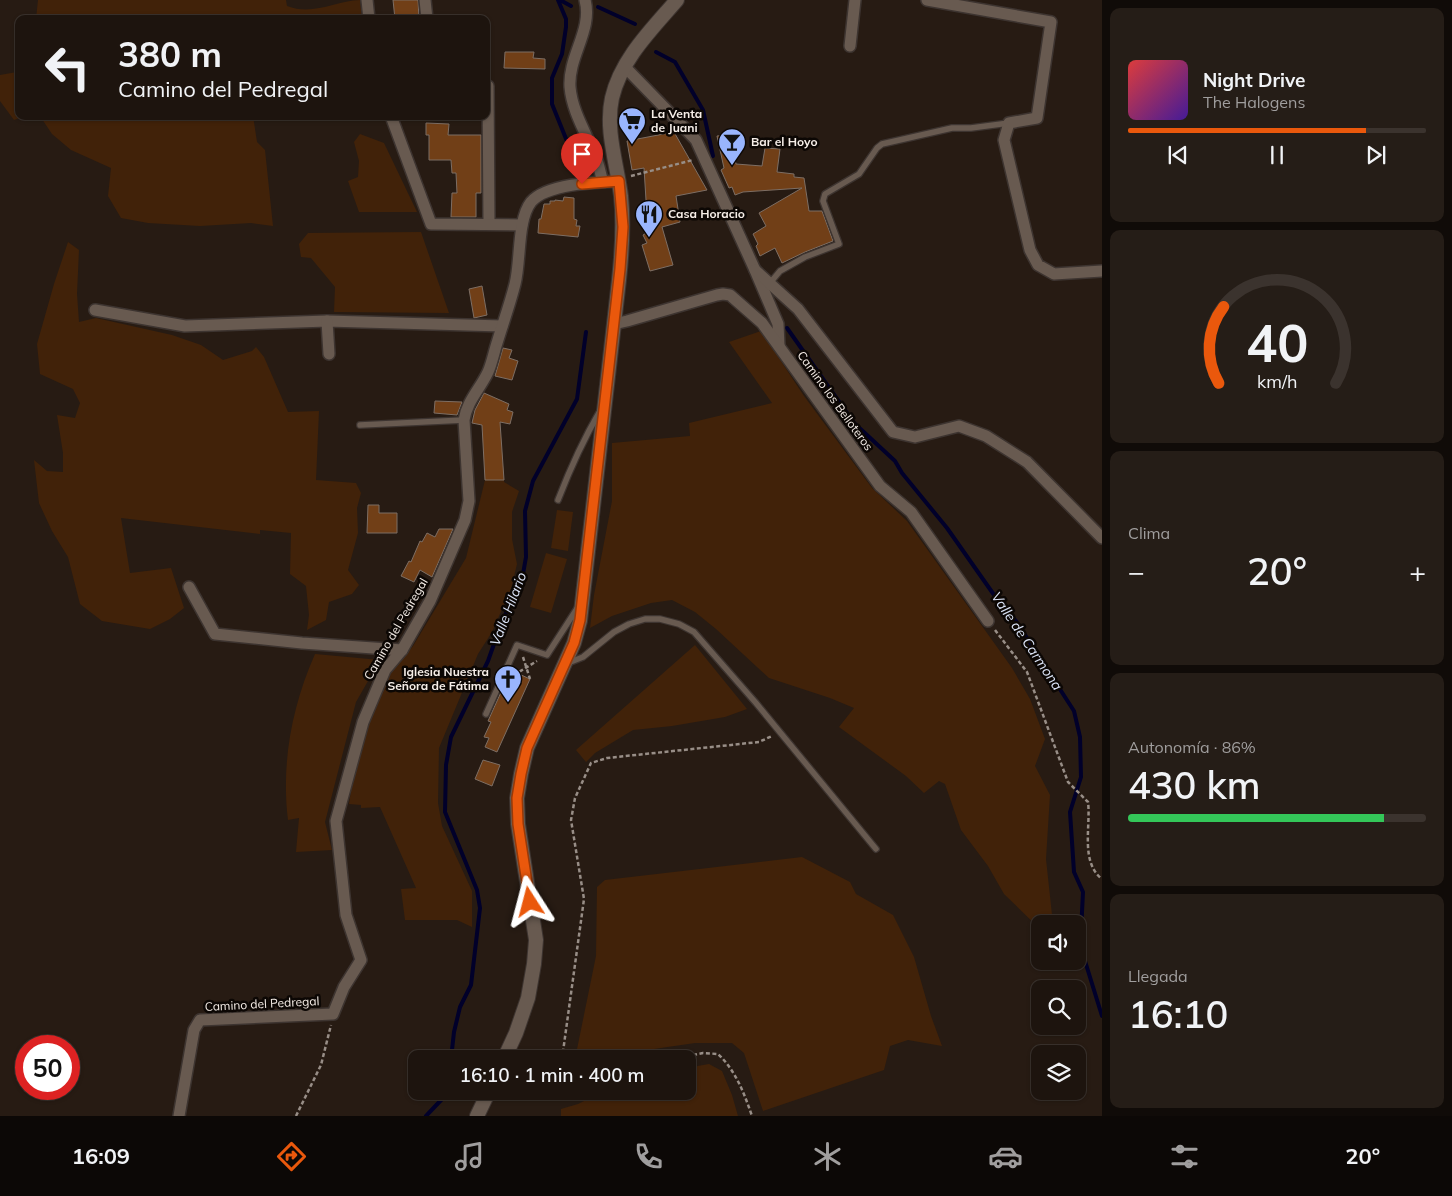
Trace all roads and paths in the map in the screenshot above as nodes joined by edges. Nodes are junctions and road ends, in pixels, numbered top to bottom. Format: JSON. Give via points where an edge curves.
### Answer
{"nodes":[{"id":1,"x":367,"y":0,"type":"edge"},
{"id":2,"x":425,"y":0,"type":"edge"},
{"id":3,"x":585,"y":0,"type":"edge"},
{"id":4,"x":677,"y":0,"type":"edge"},
{"id":5,"x":855,"y":0,"type":"edge"},
{"id":6,"x":927,"y":0,"type":"edge"},
{"id":7,"x":369,"y":15,"type":"edge"},
{"id":8,"x":427,"y":15,"type":"edge"},
{"id":9,"x":850,"y":46,"type":"dead end"},
{"id":10,"x":624,"y":66,"type":"junction"},
{"id":11,"x":392,"y":120,"type":"edge"},
{"id":12,"x":488,"y":120,"type":"edge"},
{"id":13,"x":1009,"y":123,"type":"junction"},
{"id":14,"x":704,"y":157,"type":"junction"},
{"id":15,"x":619,"y":181,"type":"junction"},
{"id":16,"x":603,"y":182,"type":"junction"},
{"id":17,"x":489,"y":223,"type":"junction"},
{"id":18,"x":522,"y":225,"type":"junction"},
{"id":19,"x":755,"y":270,"type":"junction"},
{"id":20,"x":1102,"y":271,"type":"edge"},
{"id":21,"x":770,"y":283,"type":"junction"},
{"id":22,"x":95,"y":310,"type":"dead end"},
{"id":23,"x":327,"y":321,"type":"junction"},
{"id":24,"x":614,"y":324,"type":"junction"},
{"id":25,"x":502,"y":326,"type":"junction"},
{"id":26,"x":779,"y":348,"type":"junction"},
{"id":27,"x":329,"y":354,"type":"dead end"},
{"id":28,"x":605,"y":403,"type":"junction"},
{"id":29,"x":464,"y":420,"type":"junction"},
{"id":30,"x":360,"y":425,"type":"dead end"},
{"id":31,"x":558,"y":500,"type":"dead end"},
{"id":32,"x":1102,"y":538,"type":"edge"},
{"id":33,"x":189,"y":587,"type":"dead end"},
{"id":34,"x":582,"y":601,"type":"junction"},
{"id":35,"x":988,"y":621,"type":"joint"},
{"id":36,"x":516,"y":645,"type":"junction"},
{"id":37,"x":402,"y":650,"type":"junction"},
{"id":38,"x":547,"y":655,"type":"junction"},
{"id":39,"x":564,"y":665,"type":"junction"},
{"id":40,"x":526,"y":666,"type":"junction"},
{"id":41,"x":513,"y":676,"type":"dead end"},
{"id":42,"x":530,"y":680,"type":"dead end"},
{"id":43,"x":486,"y":714,"type":"dead end"},
{"id":44,"x":779,"y":733,"type":"junction"},
{"id":45,"x":876,"y":849,"type":"dead end"},
{"id":46,"x":1102,"y":879,"type":"edge"},
{"id":47,"x":333,"y":1014,"type":"junction"},
{"id":48,"x":508,"y":1050,"type":"edge"},
{"id":49,"x":563,"y":1050,"type":"edge"},
{"id":50,"x":696,"y":1054,"type":"edge"},
{"id":51,"x":484,"y":1100,"type":"edge"},
{"id":52,"x":179,"y":1116,"type":"edge"},
{"id":53,"x":296,"y":1116,"type":"edge"},
{"id":54,"x":477,"y":1116,"type":"edge"},
{"id":55,"x":752,"y":1116,"type":"edge"}],
"edges":[{"from":1,"to":7,"type":"street"},
{"from":2,"to":8,"type":"street"},
{"from":3,"to":16,"type":"street","via":[[587,20],[570,84],[576,112]]},
{"from":4,"to":10,"type":"main road"},
{"from":5,"to":9,"type":"street"},
{"from":6,"to":13,"type":"street","via":[[1051,22],[1037,118]]},
{"from":10,"to":14,"type":"street","via":[[696,140]]},
{"from":10,"to":15,"type":"main road","via":[[612,98],[609,124]]},
{"from":11,"to":17,"type":"street","via":[[431,224]]},
{"from":12,"to":17,"type":"street"},
{"from":13,"to":20,"type":"street","via":[[1004,140],[1030,250],[1038,265],[1054,274]]},
{"from":13,"to":21,"type":"lane","via":[[952,128],[882,144],[859,174],[825,194],[823,201],[839,244],[788,266]]},
{"from":14,"to":15,"type":"path"},
{"from":14,"to":19,"type":"street"},
{"from":15,"to":16,"type":"street","name":"Camino del Pedregal"},
{"from":15,"to":24,"type":"main road","via":[[623,227]]},
{"from":16,"to":18,"type":"street","name":"Camino del Pedregal","via":[[540,194],[526,210]]},
{"from":17,"to":18,"type":"street"},
{"from":18,"to":25,"type":"street","name":"Camino del Pedregal","via":[[516,282]]},
{"from":19,"to":21,"type":"street"},
{"from":19,"to":26,"type":"street","via":[[778,324]]},
{"from":21,"to":32,"type":"street","via":[[798,309],[893,432],[915,437],[958,426],[986,436],[1027,462]]},
{"from":22,"to":23,"type":"street","via":[[185,326]]},
{"from":23,"to":25,"type":"street"},
{"from":23,"to":27,"type":"street"},
{"from":24,"to":26,"type":"street","name":"Camino los Belloteros","via":[[723,294],[730,295],[762,323]]},
{"from":24,"to":28,"type":"main road"},
{"from":25,"to":29,"type":"street","name":"Camino del Pedregal","via":[[488,372],[472,397]]},
{"from":26,"to":35,"type":"street","name":"Camino los Belloteros","via":[[880,486],[911,512]]},
{"from":28,"to":31,"type":"lane","via":[[582,442]]},
{"from":28,"to":34,"type":"main road"},
{"from":29,"to":30,"type":"lane"},
{"from":29,"to":37,"type":"street","name":"Camino del Pedregal","via":[[469,502],[466,520],[430,601]]},
{"from":33,"to":37,"type":"street","via":[[214,634]]},
{"from":34,"to":38,"type":"lane"},
{"from":34,"to":39,"type":"main road","via":[[574,643]]},
{"from":35,"to":46,"type":"path","via":[[1028,672],[1068,782],[1088,802],[1089,857],[1095,873]]},
{"from":36,"to":38,"type":"lane"},
{"from":36,"to":40,"type":"path"},
{"from":36,"to":43,"type":"lane"},
{"from":37,"to":47,"type":"street","name":"Camino del Pedregal","via":[[385,670],[362,722],[336,821],[346,914],[361,960],[344,987]]},
{"from":38,"to":40,"type":"path"},
{"from":39,"to":44,"type":"lane","via":[[583,658],[629,624],[645,619],[680,624],[694,632]]},
{"from":39,"to":48,"type":"main road","via":[[527,748],[517,798],[536,940],[528,998]]},
{"from":40,"to":41,"type":"path"},
{"from":40,"to":42,"type":"path"},
{"from":44,"to":45,"type":"lane"},
{"from":44,"to":49,"type":"path","via":[[759,742],[607,758],[591,763],[575,798],[571,820],[584,899]]},
{"from":47,"to":52,"type":"street","name":"Camino del Pedregal","via":[[200,1020],[194,1030]]},
{"from":47,"to":53,"type":"path","name":"Camino del Pedregal","via":[[320,1065]]},
{"from":50,"to":55,"type":"path","via":[[718,1054],[728,1064],[742,1088]]},
{"from":51,"to":54,"type":"main road"}]}
